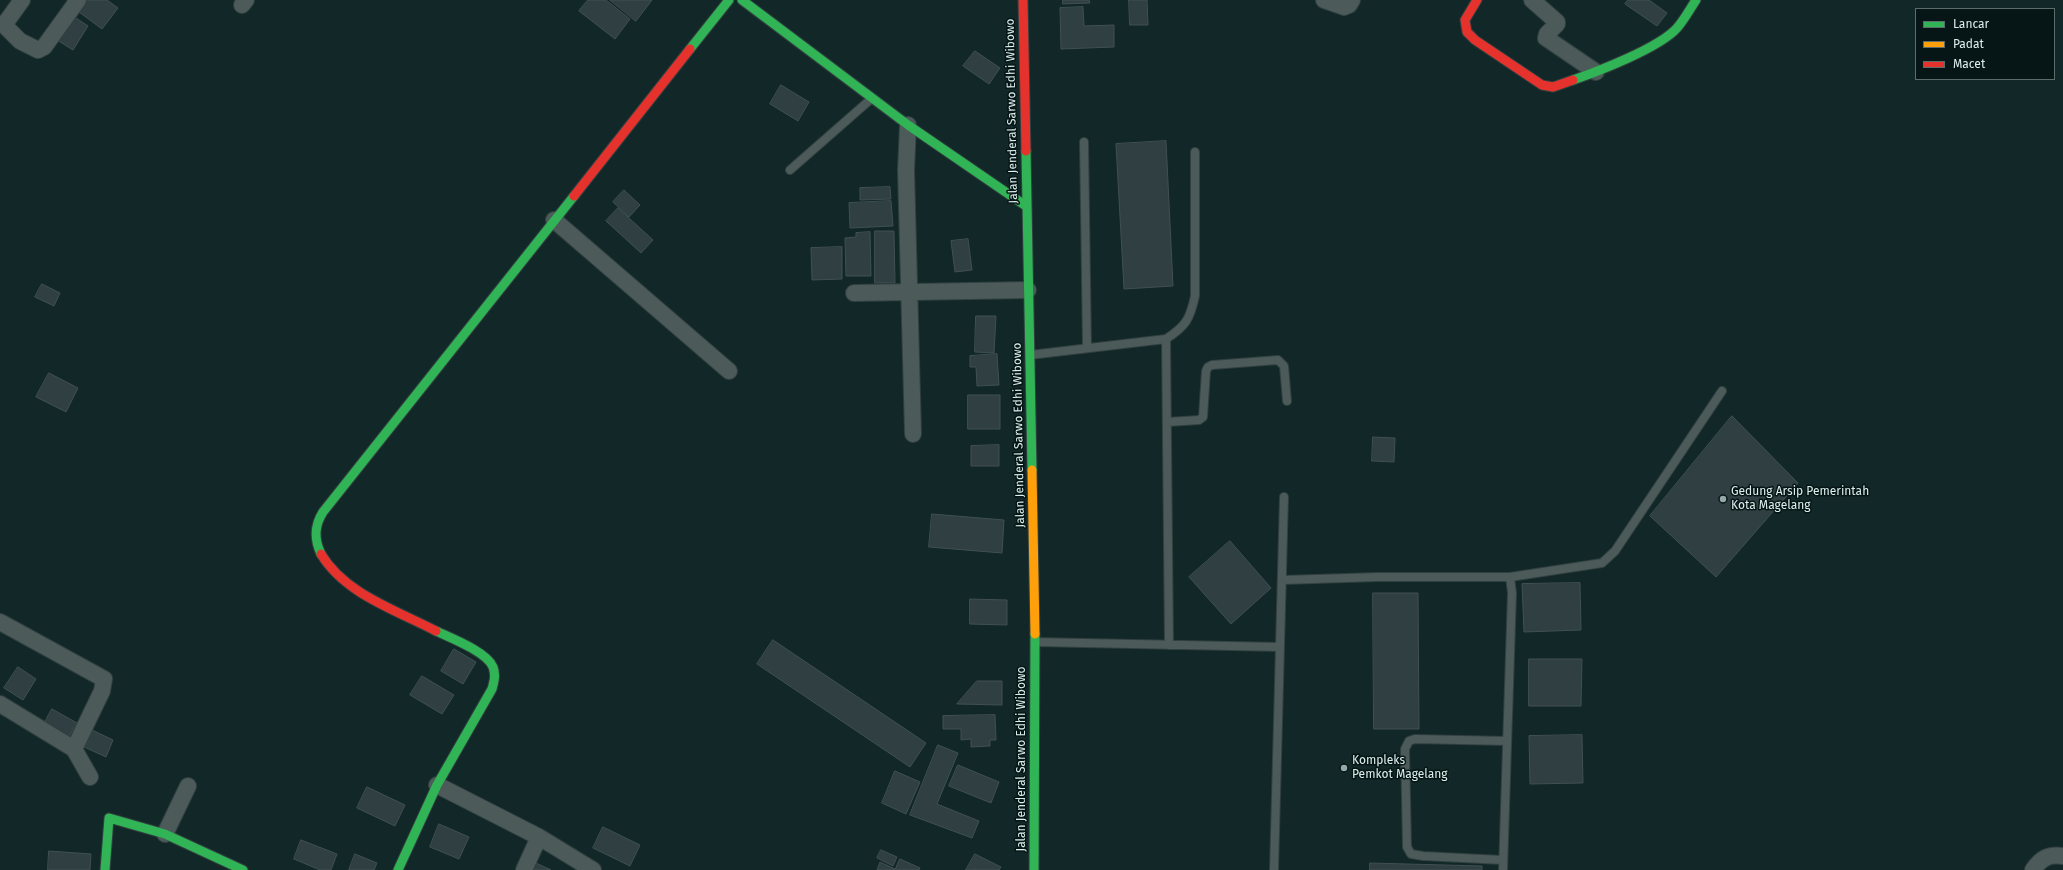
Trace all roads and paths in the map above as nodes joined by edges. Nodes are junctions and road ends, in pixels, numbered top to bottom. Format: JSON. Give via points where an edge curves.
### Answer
{"nodes":[{"id":1,"x":22,"y":0,"type":"edge"},
{"id":2,"x":78,"y":0,"type":"edge"},
{"id":3,"x":729,"y":0,"type":"edge"},
{"id":4,"x":742,"y":0,"type":"edge"},
{"id":5,"x":1022,"y":0,"type":"edge"},
{"id":6,"x":1324,"y":0,"type":"edge"},
{"id":7,"x":1352,"y":0,"type":"edge"},
{"id":8,"x":1477,"y":0,"type":"edge"},
{"id":9,"x":1532,"y":0,"type":"edge"},
{"id":10,"x":1696,"y":0,"type":"edge"},
{"id":11,"x":2,"y":29,"type":"edge"},
{"id":12,"x":1596,"y":72,"type":"junction"},
{"id":13,"x":873,"y":97,"type":"junction"},
{"id":14,"x":908,"y":125,"type":"junction"},
{"id":15,"x":1084,"y":142,"type":"dead end"},
{"id":16,"x":1195,"y":152,"type":"dead end"},
{"id":17,"x":790,"y":170,"type":"dead end"},
{"id":18,"x":1026,"y":206,"type":"junction"},
{"id":19,"x":554,"y":220,"type":"junction"},
{"id":20,"x":1028,"y":290,"type":"junction"},
{"id":21,"x":854,"y":292,"type":"dead end"},
{"id":22,"x":908,"y":292,"type":"junction"},
{"id":23,"x":1166,"y":339,"type":"junction"},
{"id":24,"x":1088,"y":348,"type":"junction"},
{"id":25,"x":1030,"y":355,"type":"junction"},
{"id":26,"x":729,"y":371,"type":"dead end"},
{"id":27,"x":1722,"y":392,"type":"dead end"},
{"id":28,"x":1287,"y":401,"type":"dead end"},
{"id":29,"x":1167,"y":422,"type":"junction"},
{"id":30,"x":913,"y":434,"type":"dead end"},
{"id":31,"x":1284,"y":497,"type":"dead end"},
{"id":32,"x":1510,"y":577,"type":"junction"},
{"id":33,"x":1283,"y":580,"type":"junction"},
{"id":34,"x":0,"y":622,"type":"edge"},
{"id":35,"x":1035,"y":642,"type":"junction"},
{"id":36,"x":1169,"y":646,"type":"junction"},
{"id":37,"x":1280,"y":647,"type":"junction"},
{"id":38,"x":0,"y":704,"type":"edge"},
{"id":39,"x":1507,"y":741,"type":"junction"},
{"id":40,"x":74,"y":749,"type":"junction"},
{"id":41,"x":90,"y":777,"type":"dead end"},
{"id":42,"x":437,"y":785,"type":"junction"},
{"id":43,"x":188,"y":786,"type":"dead end"},
{"id":44,"x":165,"y":834,"type":"junction"},
{"id":45,"x":539,"y":837,"type":"junction"},
{"id":46,"x":2063,"y":856,"type":"edge"},
{"id":47,"x":1502,"y":860,"type":"junction"},
{"id":48,"x":105,"y":870,"type":"edge"},
{"id":49,"x":243,"y":870,"type":"edge"},
{"id":50,"x":398,"y":870,"type":"edge"},
{"id":51,"x":524,"y":870,"type":"edge"},
{"id":52,"x":593,"y":870,"type":"edge"},
{"id":53,"x":1034,"y":870,"type":"edge"},
{"id":54,"x":1274,"y":870,"type":"edge"},
{"id":55,"x":1503,"y":870,"type":"edge"},
{"id":56,"x":2033,"y":870,"type":"edge"}],
"edges":[{"from":1,"to":11,"type":"street"},
{"from":2,"to":11,"type":"street","via":[[44,47],[38,50]]},
{"from":3,"to":19,"type":"street"},
{"from":4,"to":13,"type":"street"},
{"from":5,"to":18,"type":"street","name":"Jalan Jenderal Sarwo Edhi Wibowo"},
{"from":6,"to":7,"type":"street","via":[[1344,7]]},
{"from":8,"to":12,"type":"street","via":[[1465,20],[1467,32],[1542,85],[1553,87]]},
{"from":9,"to":12,"type":"street","via":[[1557,22],[1546,38]]},
{"from":10,"to":12,"type":"street","via":[[1677,28],[1661,41]]},
{"from":13,"to":14,"type":"street"},
{"from":13,"to":17,"type":"lane"},
{"from":14,"to":18,"type":"street"},
{"from":14,"to":22,"type":"street"},
{"from":15,"to":24,"type":"lane"},
{"from":16,"to":23,"type":"lane","via":[[1195,296],[1182,329]]},
{"from":18,"to":20,"type":"street","name":"Jalan Jenderal Sarwo Edhi Wibowo"},
{"from":19,"to":26,"type":"street"},
{"from":19,"to":42,"type":"street","via":[[336,495],[317,523],[317,541],[321,552],[327,566],[337,576],[354,589],[481,654],[489,659],[495,668],[492,689]]},
{"from":20,"to":22,"type":"street"},
{"from":20,"to":25,"type":"street","name":"Jalan Jenderal Sarwo Edhi Wibowo"},
{"from":21,"to":22,"type":"street"},
{"from":22,"to":30,"type":"street"},
{"from":23,"to":24,"type":"lane"},
{"from":23,"to":29,"type":"lane"},
{"from":24,"to":25,"type":"lane"},
{"from":25,"to":35,"type":"street","name":"Jalan Jenderal Sarwo Edhi Wibowo"},
{"from":27,"to":32,"type":"lane","via":[[1615,551],[1602,563]]},
{"from":28,"to":29,"type":"lane","via":[[1282,362],[1271,360],[1212,365],[1206,371],[1203,417],[1199,420]]},
{"from":29,"to":36,"type":"lane"},
{"from":31,"to":33,"type":"lane"},
{"from":32,"to":33,"type":"lane"},
{"from":32,"to":39,"type":"lane","via":[[1512,593]]},
{"from":33,"to":37,"type":"lane"},
{"from":34,"to":40,"type":"street","via":[[104,679],[102,691]]},
{"from":35,"to":36,"type":"lane"},
{"from":35,"to":53,"type":"street","name":"Jalan Jenderal Sarwo Edhi Wibowo"},
{"from":36,"to":37,"type":"lane"},
{"from":37,"to":54,"type":"lane"},
{"from":38,"to":40,"type":"street"},
{"from":39,"to":47,"type":"lane"},
{"from":39,"to":47,"type":"lane","via":[[1415,740],[1409,741],[1405,749],[1407,847],[1411,854]]},
{"from":40,"to":41,"type":"street"},
{"from":42,"to":45,"type":"street"},
{"from":42,"to":50,"type":"street"},
{"from":43,"to":44,"type":"street"},
{"from":44,"to":48,"type":"street","via":[[109,818]]},
{"from":44,"to":49,"type":"street"},
{"from":45,"to":51,"type":"street"},
{"from":45,"to":52,"type":"street"},
{"from":46,"to":56,"type":"street","via":[[2043,858]]},
{"from":47,"to":55,"type":"lane"}]}
